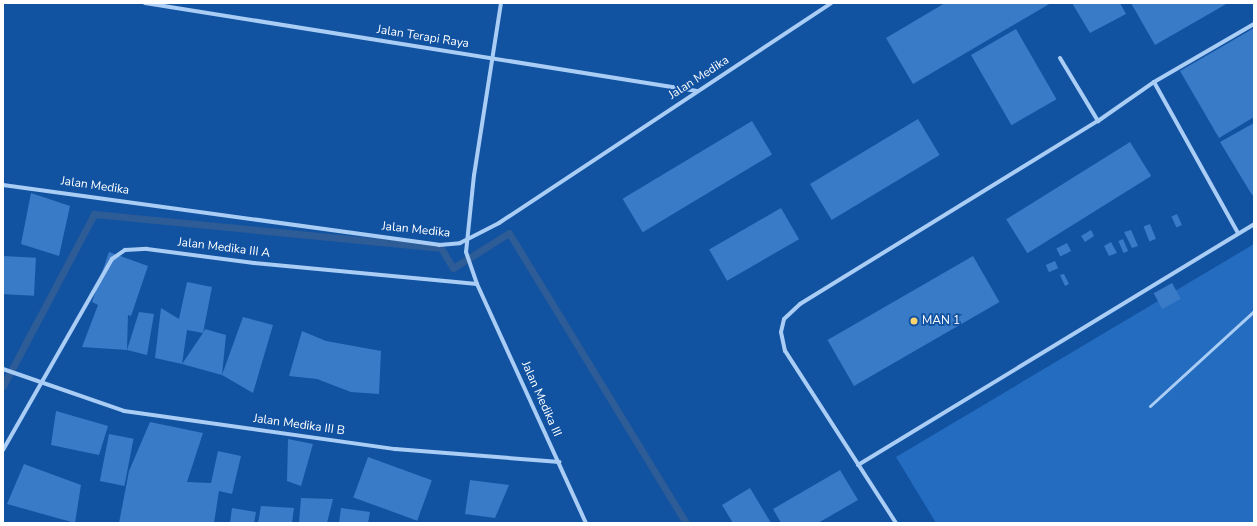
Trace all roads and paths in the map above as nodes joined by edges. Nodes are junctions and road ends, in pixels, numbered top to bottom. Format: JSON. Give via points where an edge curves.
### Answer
{"nodes":[{"id":1,"x":145,"y":3,"type":"edge"},
{"id":2,"x":501,"y":3,"type":"edge"},
{"id":3,"x":831,"y":3,"type":"edge"},
{"id":4,"x":1254,"y":24,"type":"edge"},
{"id":5,"x":1060,"y":58,"type":"dead end"},
{"id":6,"x":494,"y":59,"type":"junction"},
{"id":7,"x":1154,"y":82,"type":"junction"},
{"id":8,"x":697,"y":91,"type":"junction"},
{"id":9,"x":1098,"y":121,"type":"junction"},
{"id":10,"x":3,"y":185,"type":"edge"},
{"id":11,"x":1254,"y":224,"type":"edge"},
{"id":12,"x":1238,"y":233,"type":"junction"},
{"id":13,"x":465,"y":242,"type":"junction"},
{"id":14,"x":477,"y":284,"type":"junction"},
{"id":15,"x":1254,"y":311,"type":"edge"},
{"id":16,"x":3,"y":369,"type":"edge"},
{"id":17,"x":42,"y":382,"type":"junction"},
{"id":18,"x":1150,"y":406,"type":"dead end"},
{"id":19,"x":3,"y":450,"type":"edge"},
{"id":20,"x":559,"y":462,"type":"junction"},
{"id":21,"x":858,"y":465,"type":"junction"},
{"id":22,"x":586,"y":523,"type":"edge"},
{"id":23,"x":896,"y":523,"type":"edge"}],
"edges":[{"from":1,"to":6,"type":"street","name":"Jalan Terapi Raya"},
{"from":2,"to":6,"type":"street","name":"Jalan Medika III"},
{"from":3,"to":8,"type":"street","name":"Jalan Medika"},
{"from":4,"to":7,"type":"street"},
{"from":5,"to":9,"type":"street"},
{"from":6,"to":8,"type":"street","name":"Jalan Terapi Raya"},
{"from":6,"to":13,"type":"street","name":"Jalan Medika III"},
{"from":7,"to":9,"type":"street"},
{"from":7,"to":12,"type":"street"},
{"from":8,"to":13,"type":"street","name":"Jalan Medika","via":[[499,223]]},
{"from":9,"to":21,"type":"street","via":[[800,304],[784,320],[780,332],[785,351]]},
{"from":10,"to":13,"type":"street","name":"Jalan Medika","via":[[439,244]]},
{"from":11,"to":12,"type":"street"},
{"from":12,"to":21,"type":"street"},
{"from":13,"to":14,"type":"street","name":"Jalan Medika III"},
{"from":14,"to":17,"type":"street","name":"Jalan Medika III A","via":[[254,262],[147,248],[125,250],[112,259]]},
{"from":14,"to":20,"type":"street","name":"Jalan Medika III"},
{"from":15,"to":18,"type":"lane"},
{"from":16,"to":17,"type":"street","name":"Jalan Medika III B"},
{"from":17,"to":19,"type":"street","name":"Jalan Medika III A"},
{"from":17,"to":20,"type":"street","name":"Jalan Medika III B","via":[[108,407],[153,416],[395,449]]},
{"from":20,"to":22,"type":"street","name":"Jalan Medika III"},
{"from":21,"to":23,"type":"street"}]}
